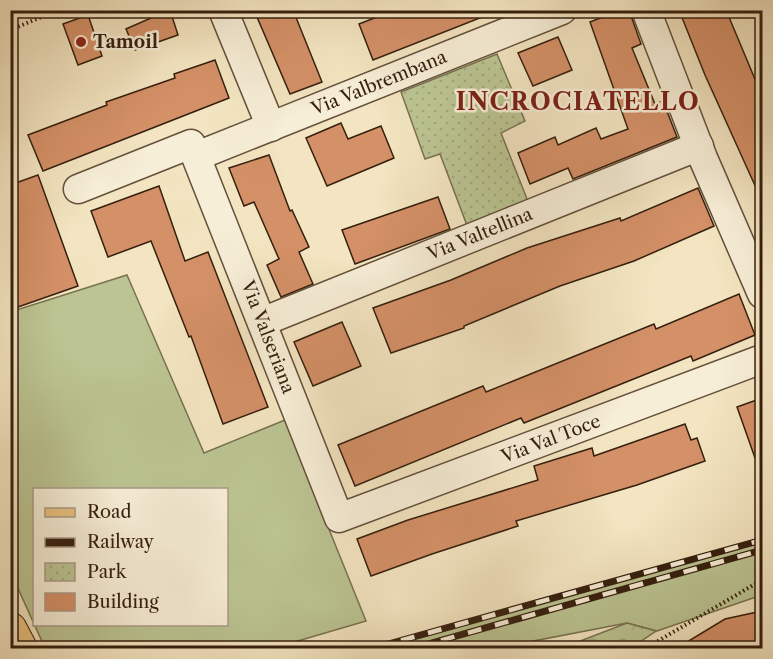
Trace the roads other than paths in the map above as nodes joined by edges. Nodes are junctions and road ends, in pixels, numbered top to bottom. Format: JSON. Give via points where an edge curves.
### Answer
{"nodes":[{"id":1,"x":223,"y":10,"type":"edge"},
{"id":2,"x":562,"y":10,"type":"edge"},
{"id":3,"x":646,"y":10,"type":"edge"},
{"id":4,"x":271,"y":127,"type":"junction"},
{"id":5,"x":699,"y":146,"type":"junction"},
{"id":6,"x":197,"y":156,"type":"junction"},
{"id":7,"x":78,"y":189,"type":"dead end"},
{"id":8,"x":762,"y":294,"type":"edge"},
{"id":9,"x":262,"y":322,"type":"junction"},
{"id":10,"x":762,"y":359,"type":"edge"},
{"id":11,"x":339,"y":518,"type":"joint"},
{"id":12,"x":10,"y":629,"type":"edge"},
{"id":13,"x":20,"y":648,"type":"edge"}],
"edges":[{"from":1,"to":4,"type":"street"},
{"from":2,"to":4,"type":"street","name":"Via Valbrembana"},
{"from":3,"to":5,"type":"street"},
{"from":4,"to":6,"type":"street","name":"Via Valbrembana"},
{"from":5,"to":8,"type":"street"},
{"from":5,"to":9,"type":"street","name":"Via Valtellina"},
{"from":6,"to":7,"type":"street","via":[[191,144]]},
{"from":6,"to":9,"type":"street","name":"Via Valseriana"},
{"from":9,"to":11,"type":"street","name":"Via Valseriana"},
{"from":10,"to":11,"type":"street","name":"Via Val Toce"},
{"from":12,"to":13,"type":"main road"}]}
